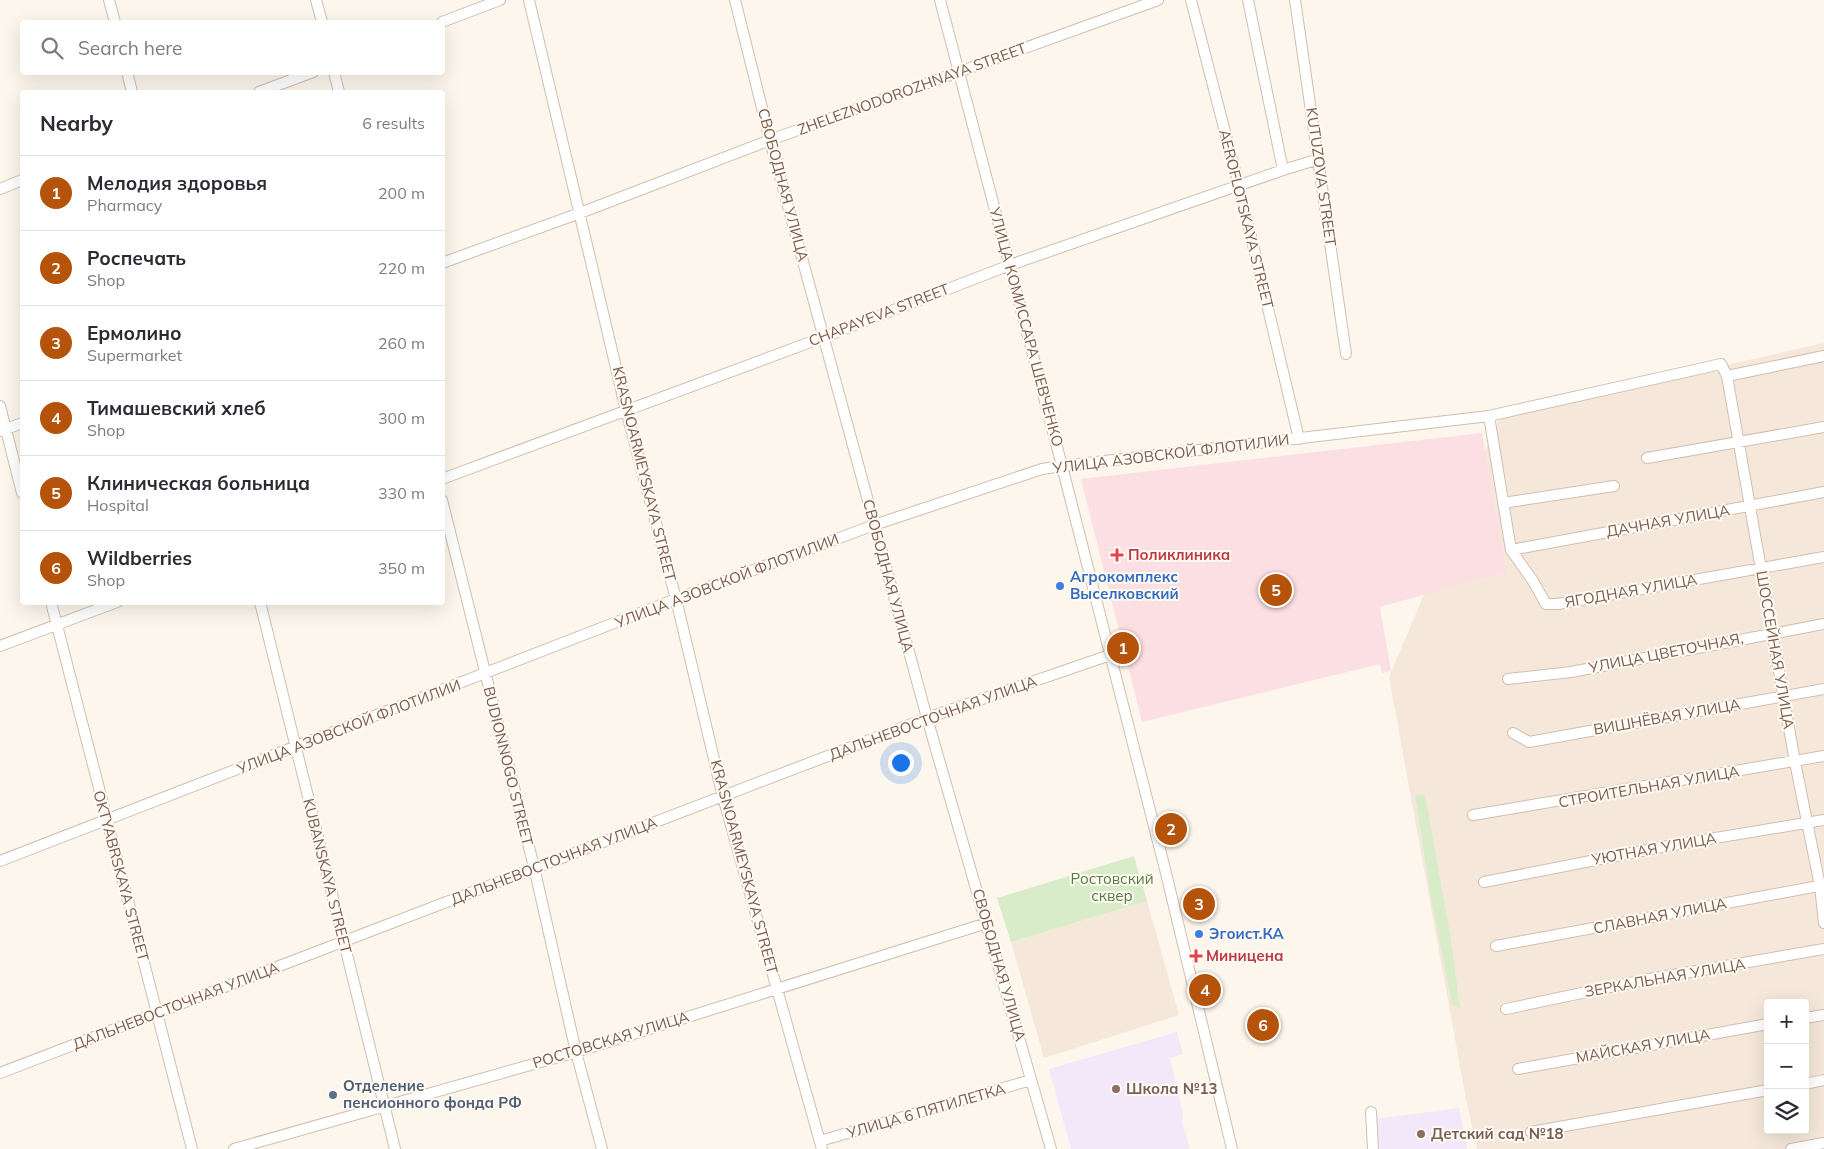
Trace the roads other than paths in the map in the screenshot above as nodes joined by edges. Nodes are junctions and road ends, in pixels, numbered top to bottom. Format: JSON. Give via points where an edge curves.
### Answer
{"nodes":[{"id":1,"x":109,"y":0,"type":"edge"},
{"id":2,"x":316,"y":0,"type":"edge"},
{"id":3,"x":500,"y":0,"type":"edge"},
{"id":4,"x":529,"y":0,"type":"edge"},
{"id":5,"x":735,"y":0,"type":"edge"},
{"id":6,"x":940,"y":0,"type":"edge"},
{"id":7,"x":1158,"y":0,"type":"edge"},
{"id":8,"x":1192,"y":0,"type":"edge"},
{"id":9,"x":1248,"y":0,"type":"edge"},
{"id":10,"x":1295,"y":0,"type":"edge"},
{"id":11,"x":114,"y":20,"type":"edge"},
{"id":12,"x":321,"y":20,"type":"edge"},
{"id":13,"x":445,"y":21,"type":"edge"},
{"id":14,"x":959,"y":72,"type":"junction"},
{"id":15,"x":128,"y":75,"type":"edge"},
{"id":16,"x":305,"y":75,"type":"edge"},
{"id":17,"x":335,"y":75,"type":"edge"},
{"id":18,"x":132,"y":90,"type":"edge"},
{"id":19,"x":264,"y":90,"type":"edge"},
{"id":20,"x":338,"y":90,"type":"edge"},
{"id":21,"x":770,"y":140,"type":"junction"},
{"id":22,"x":1319,"y":159,"type":"junction"},
{"id":23,"x":1283,"y":170,"type":"junction"},
{"id":24,"x":20,"y":181,"type":"edge"},
{"id":25,"x":1239,"y":186,"type":"junction"},
{"id":26,"x":0,"y":188,"type":"edge"},
{"id":27,"x":580,"y":213,"type":"junction"},
{"id":28,"x":445,"y":261,"type":"edge"},
{"id":29,"x":1010,"y":264,"type":"junction"},
{"id":30,"x":824,"y":337,"type":"junction"},
{"id":31,"x":1346,"y":354,"type":"dead end"},
{"id":32,"x":1824,"y":356,"type":"edge"},
{"id":33,"x":1727,"y":376,"type":"junction"},
{"id":34,"x":0,"y":406,"type":"edge"},
{"id":35,"x":626,"y":410,"type":"junction"},
{"id":36,"x":1486,"y":416,"type":"junction"},
{"id":37,"x":20,"y":424,"type":"edge"},
{"id":38,"x":1824,"y":427,"type":"edge"},
{"id":39,"x":3,"y":430,"type":"edge"},
{"id":40,"x":1299,"y":439,"type":"junction"},
{"id":41,"x":1738,"y":443,"type":"junction"},
{"id":42,"x":1647,"y":458,"type":"dead end"},
{"id":43,"x":1062,"y":466,"type":"junction"},
{"id":44,"x":445,"y":478,"type":"edge"},
{"id":45,"x":20,"y":486,"type":"edge"},
{"id":46,"x":1614,"y":486,"type":"dead end"},
{"id":47,"x":1824,"y":492,"type":"edge"},
{"id":48,"x":1503,"y":503,"type":"junction"},
{"id":49,"x":1749,"y":506,"type":"junction"},
{"id":50,"x":445,"y":512,"type":"edge"},
{"id":51,"x":874,"y":525,"type":"junction"},
{"id":52,"x":1511,"y":550,"type":"junction"},
{"id":53,"x":1824,"y":557,"type":"edge"},
{"id":54,"x":1760,"y":569,"type":"junction"},
{"id":55,"x":676,"y":599,"type":"junction"},
{"id":56,"x":52,"y":605,"type":"edge"},
{"id":57,"x":110,"y":605,"type":"edge"},
{"id":58,"x":261,"y":605,"type":"edge"},
{"id":59,"x":1824,"y":624,"type":"edge"},
{"id":60,"x":57,"y":626,"type":"junction"},
{"id":61,"x":1773,"y":633,"type":"junction"},
{"id":62,"x":0,"y":646,"type":"edge"},
{"id":63,"x":1110,"y":655,"type":"junction"},
{"id":64,"x":485,"y":674,"type":"junction"},
{"id":65,"x":1508,"y":679,"type":"dead end"},
{"id":66,"x":1824,"y":689,"type":"edge"},
{"id":67,"x":1783,"y":696,"type":"junction"},
{"id":68,"x":927,"y":718,"type":"junction"},
{"id":69,"x":1513,"y":733,"type":"dead end"},
{"id":70,"x":296,"y":748,"type":"junction"},
{"id":71,"x":1824,"y":756,"type":"edge"},
{"id":72,"x":1795,"y":762,"type":"junction"},
{"id":73,"x":723,"y":797,"type":"junction"},
{"id":74,"x":1473,"y":815,"type":"dead end"},
{"id":75,"x":1824,"y":820,"type":"edge"},
{"id":76,"x":107,"y":821,"type":"junction"},
{"id":77,"x":1808,"y":823,"type":"junction"},
{"id":78,"x":0,"y":861,"type":"edge"},
{"id":79,"x":534,"y":867,"type":"junction"},
{"id":80,"x":1484,"y":882,"type":"dead end"},
{"id":81,"x":1822,"y":886,"type":"edge"},
{"id":82,"x":987,"y":923,"type":"junction"},
{"id":83,"x":1824,"y":923,"type":"edge"},
{"id":84,"x":343,"y":942,"type":"junction"},
{"id":85,"x":1496,"y":946,"type":"dead end"},
{"id":86,"x":1824,"y":949,"type":"edge"},
{"id":87,"x":778,"y":988,"type":"junction"},
{"id":88,"x":1506,"y":1009,"type":"dead end"},
{"id":89,"x":157,"y":1012,"type":"junction"},
{"id":90,"x":1824,"y":1015,"type":"edge"},
{"id":91,"x":1809,"y":1017,"type":"edge"},
{"id":92,"x":1764,"y":1025,"type":"edge"},
{"id":93,"x":576,"y":1052,"type":"junction"},
{"id":94,"x":1518,"y":1069,"type":"dead end"},
{"id":95,"x":0,"y":1073,"type":"edge"},
{"id":96,"x":1031,"y":1080,"type":"junction"},
{"id":97,"x":1824,"y":1080,"type":"edge"},
{"id":98,"x":1809,"y":1083,"type":"edge"},
{"id":99,"x":1764,"y":1091,"type":"edge"},
{"id":100,"x":384,"y":1106,"type":"junction"},
{"id":101,"x":1371,"y":1112,"type":"dead end"},
{"id":102,"x":1531,"y":1132,"type":"dead end"},
{"id":103,"x":1824,"y":1143,"type":"edge"},
{"id":104,"x":821,"y":1145,"type":"edge"},
{"id":105,"x":192,"y":1149,"type":"edge"},
{"id":106,"x":234,"y":1149,"type":"edge"},
{"id":107,"x":395,"y":1149,"type":"edge"},
{"id":108,"x":602,"y":1149,"type":"edge"},
{"id":109,"x":1051,"y":1149,"type":"edge"},
{"id":110,"x":1232,"y":1149,"type":"edge"},
{"id":111,"x":1373,"y":1149,"type":"edge"},
{"id":112,"x":1791,"y":1149,"type":"edge"}],
"edges":[{"from":1,"to":11,"type":"street"},
{"from":2,"to":12,"type":"street"},
{"from":3,"to":13,"type":"street"},
{"from":4,"to":27,"type":"street","name":"KRASNOARMEYSKAYA STREET"},
{"from":5,"to":21,"type":"street","name":"СВОБОДНАЯ УЛИЦА"},
{"from":6,"to":14,"type":"street","name":"УЛИЦА КОМИССАРА ШЕВЧЕНКО"},
{"from":7,"to":14,"type":"street","name":"ZHELEZNODOROZHNAYA STREET"},
{"from":8,"to":25,"type":"street","name":"AEROFLOTSKAYA STREET"},
{"from":9,"to":23,"type":"street"},
{"from":10,"to":22,"type":"street","name":"KUTUZOVA STREET"},
{"from":14,"to":21,"type":"street","name":"ZHELEZNODOROZHNAYA STREET"},
{"from":14,"to":29,"type":"street","name":"УЛИЦА КОМИССАРА ШЕВЧЕНКО"},
{"from":15,"to":18,"type":"street"},
{"from":16,"to":19,"type":"street"},
{"from":17,"to":20,"type":"street"},
{"from":21,"to":27,"type":"street","name":"ZHELEZNODOROZHNAYA STREET"},
{"from":21,"to":30,"type":"street","name":"СВОБОДНАЯ УЛИЦА"},
{"from":22,"to":23,"type":"street","name":"CHAPAYEVA STREET"},
{"from":22,"to":31,"type":"street","name":"KUTUZOVA STREET"},
{"from":23,"to":25,"type":"street","name":"CHAPAYEVA STREET"},
{"from":24,"to":26,"type":"street"},
{"from":25,"to":29,"type":"street","name":"CHAPAYEVA STREET"},
{"from":25,"to":40,"type":"street","name":"AEROFLOTSKAYA STREET"},
{"from":27,"to":28,"type":"street","name":"ZHELEZNODOROZHNAYA STREET"},
{"from":27,"to":35,"type":"street","name":"KRASNOARMEYSKAYA STREET"},
{"from":29,"to":30,"type":"street","name":"CHAPAYEVA STREET"},
{"from":29,"to":43,"type":"street","name":"УЛИЦА КОМИССАРА ШЕВЧЕНКО"},
{"from":30,"to":35,"type":"street","name":"CHAPAYEVA STREET"},
{"from":30,"to":51,"type":"street","name":"СВОБОДНАЯ УЛИЦА"},
{"from":32,"to":33,"type":"street"},
{"from":33,"to":36,"type":"street","via":[[1721,364]]},
{"from":33,"to":41,"type":"street","name":"ШОССЕЙНАЯ УЛИЦА"},
{"from":34,"to":39,"type":"street"},
{"from":35,"to":44,"type":"street","name":"CHAPAYEVA STREET"},
{"from":35,"to":55,"type":"street","name":"KRASNOARMEYSKAYA STREET"},
{"from":36,"to":40,"type":"street","name":"УЛИЦА АЗОВСКОЙ ФЛОТИЛИИ"},
{"from":36,"to":48,"type":"street","name":"ЯГОДНАЯ УЛИЦА"},
{"from":37,"to":39,"type":"street"},
{"from":38,"to":41,"type":"street"},
{"from":39,"to":45,"type":"street"},
{"from":40,"to":43,"type":"street","name":"УЛИЦА АЗОВСКОЙ ФЛОТИЛИИ"},
{"from":41,"to":42,"type":"street"},
{"from":41,"to":49,"type":"street","name":"ШОССЕЙНАЯ УЛИЦА"},
{"from":43,"to":51,"type":"street","name":"УЛИЦА АЗОВСКОЙ ФЛОТИЛИИ","via":[[1042,469]]},
{"from":43,"to":63,"type":"street","name":"УЛИЦА КОМИССАРА ШЕВЧЕНКО"},
{"from":46,"to":48,"type":"street"},
{"from":47,"to":49,"type":"street","name":"ДАЧНАЯ УЛИЦА"},
{"from":48,"to":52,"type":"street","name":"ЯГОДНАЯ УЛИЦА"},
{"from":49,"to":52,"type":"street","name":"ДАЧНАЯ УЛИЦА"},
{"from":49,"to":54,"type":"street","name":"ШОССЕЙНАЯ УЛИЦА"},
{"from":50,"to":64,"type":"street","name":"BUDIONNOGO STREET"},
{"from":51,"to":55,"type":"street","name":"УЛИЦА АЗОВСКОЙ ФЛОТИЛИИ"},
{"from":51,"to":68,"type":"street","name":"СВОБОДНАЯ УЛИЦА"},
{"from":52,"to":54,"type":"street","name":"ЯГОДНАЯ УЛИЦА","via":[[1546,604]]},
{"from":53,"to":54,"type":"street","name":"ЯГОДНАЯ УЛИЦА"},
{"from":54,"to":61,"type":"street","name":"ШОССЕЙНАЯ УЛИЦА"},
{"from":55,"to":64,"type":"street","name":"УЛИЦА АЗОВСКОЙ ФЛОТИЛИИ"},
{"from":55,"to":73,"type":"street","name":"KRASNOARMEYSKAYA STREET"},
{"from":56,"to":60,"type":"street","name":"OKTYABRSKAYA STREET"},
{"from":57,"to":60,"type":"street"},
{"from":58,"to":70,"type":"street","name":"KUBANSKAYA STREET"},
{"from":59,"to":61,"type":"street","name":"УЛИЦА ЦВЕТОЧНАЯ,"},
{"from":60,"to":62,"type":"street"},
{"from":60,"to":76,"type":"street","name":"OKTYABRSKAYA STREET"},
{"from":61,"to":65,"type":"street","name":"УЛИЦА ЦВЕТОЧНАЯ,","via":[[1571,672]]},
{"from":61,"to":67,"type":"street","name":"ШОССЕЙНАЯ УЛИЦА"},
{"from":63,"to":68,"type":"street","name":"ДАЛЬНЕВОСТОЧНАЯ УЛИЦА"},
{"from":63,"to":110,"type":"street","name":"УЛИЦА КОМИССАРА ШЕВЧЕНКО","via":[[1202,1017]]},
{"from":64,"to":70,"type":"street","name":"УЛИЦА АЗОВСКОЙ ФЛОТИЛИИ"},
{"from":64,"to":79,"type":"street","name":"BUDIONNOGO STREET"},
{"from":66,"to":67,"type":"street","name":"ВИШНЁВАЯ УЛИЦА"},
{"from":67,"to":69,"type":"street","name":"ВИШНЁВАЯ УЛИЦА","via":[[1529,742]]},
{"from":67,"to":72,"type":"street","name":"ШОССЕЙНАЯ УЛИЦА"},
{"from":68,"to":73,"type":"street","name":"ДАЛЬНЕВОСТОЧНАЯ УЛИЦА"},
{"from":68,"to":82,"type":"street","name":"СВОБОДНАЯ УЛИЦА"},
{"from":70,"to":76,"type":"street","name":"УЛИЦА АЗОВСКОЙ ФЛОТИЛИИ"},
{"from":70,"to":84,"type":"street","name":"KUBANSKAYA STREET"},
{"from":71,"to":72,"type":"street","name":"СТРОИТЕЛЬНАЯ УЛИЦА"},
{"from":72,"to":74,"type":"street","name":"СТРОИТЕЛЬНАЯ УЛИЦА"},
{"from":72,"to":77,"type":"street","name":"ШОССЕЙНАЯ УЛИЦА"},
{"from":73,"to":79,"type":"street","name":"ДАЛЬНЕВОСТОЧНАЯ УЛИЦА"},
{"from":73,"to":87,"type":"street","name":"KRASNOARMEYSKAYA STREET"},
{"from":75,"to":77,"type":"street","name":"УЮТНАЯ УЛИЦА"},
{"from":76,"to":78,"type":"street","name":"УЛИЦА АЗОВСКОЙ ФЛОТИЛИИ"},
{"from":76,"to":89,"type":"street","name":"OKTYABRSKAYA STREET"},
{"from":77,"to":80,"type":"street","name":"УЮТНАЯ УЛИЦА","via":[[1667,846]]},
{"from":77,"to":81,"type":"street","name":"ШОССЕЙНАЯ УЛИЦА"},
{"from":79,"to":84,"type":"street","name":"ДАЛЬНЕВОСТОЧНАЯ УЛИЦА"},
{"from":79,"to":93,"type":"street","name":"BUDIONNOGO STREET"},
{"from":81,"to":83,"type":"street","name":"ШОССЕЙНАЯ УЛИЦА"},
{"from":81,"to":85,"type":"street","name":"СЛАВНАЯ УЛИЦА"},
{"from":82,"to":87,"type":"street","name":"РОСТОВСКАЯ УЛИЦА"},
{"from":82,"to":96,"type":"street","name":"СВОБОДНАЯ УЛИЦА"},
{"from":84,"to":89,"type":"street","name":"ДАЛЬНЕВОСТОЧНАЯ УЛИЦА"},
{"from":84,"to":100,"type":"street","name":"KUBANSKAYA STREET"},
{"from":86,"to":88,"type":"street","name":"ЗЕРКАЛЬНАЯ УЛИЦА","via":[[1644,980]]},
{"from":87,"to":93,"type":"street","name":"РОСТОВСКАЯ УЛИЦА"},
{"from":87,"to":104,"type":"street","name":"KRASNOARMEYSKAYA STREET"},
{"from":89,"to":95,"type":"street","name":"ДАЛЬНЕВОСТОЧНАЯ УЛИЦА"},
{"from":89,"to":105,"type":"street","name":"OKTYABRSKAYA STREET"},
{"from":90,"to":91,"type":"street"},
{"from":92,"to":94,"type":"street","name":"МАЙСКАЯ УЛИЦА"},
{"from":93,"to":100,"type":"street","name":"РОСТОВСКАЯ УЛИЦА"},
{"from":93,"to":108,"type":"street","name":"BUDIONNOGO STREET"},
{"from":96,"to":104,"type":"street","name":"УЛИЦА 6 ПЯТИЛЕТКА"},
{"from":96,"to":109,"type":"street","name":"СВОБОДНАЯ УЛИЦА"},
{"from":97,"to":98,"type":"street"},
{"from":99,"to":102,"type":"street"},
{"from":100,"to":106,"type":"street","name":"РОСТОВСКАЯ УЛИЦА"},
{"from":100,"to":107,"type":"street","name":"KUBANSKAYA STREET"},
{"from":101,"to":111,"type":"street"},
{"from":103,"to":112,"type":"street"}]}
